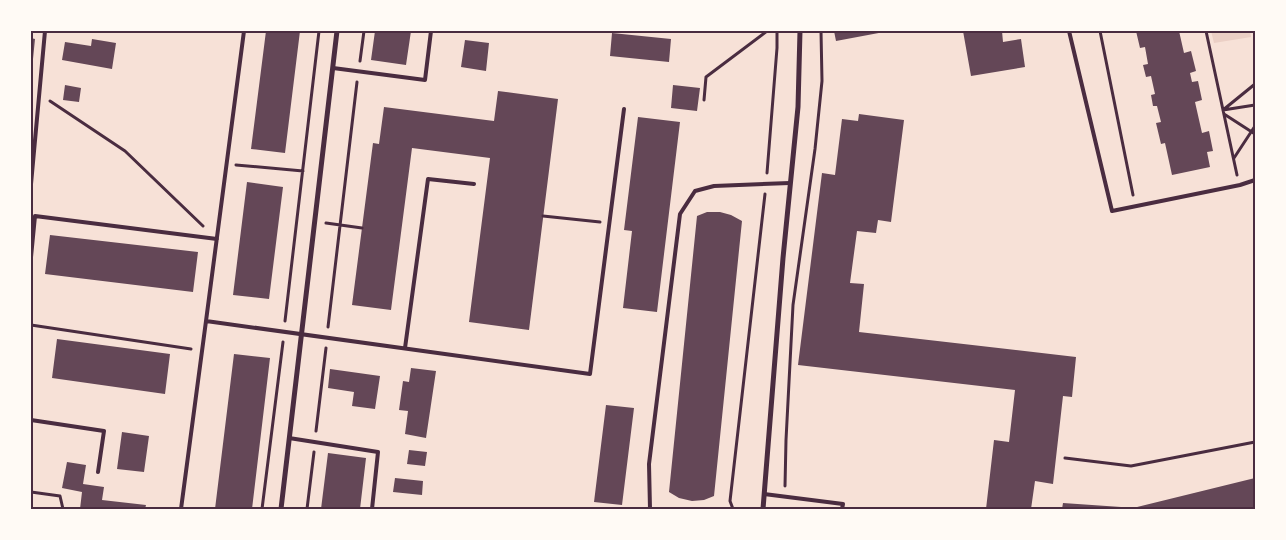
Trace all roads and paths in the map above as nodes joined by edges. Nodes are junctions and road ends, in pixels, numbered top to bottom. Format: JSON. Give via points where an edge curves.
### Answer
{"nodes":[{"id":1,"x":45,"y":31,"type":"edge"},
{"id":2,"x":244,"y":31,"type":"edge"},
{"id":3,"x":319,"y":31,"type":"edge"},
{"id":4,"x":336,"y":31,"type":"edge"},
{"id":5,"x":364,"y":31,"type":"edge"},
{"id":6,"x":431,"y":31,"type":"edge"},
{"id":7,"x":767,"y":31,"type":"edge"},
{"id":8,"x":777,"y":31,"type":"edge"},
{"id":9,"x":800,"y":31,"type":"edge"},
{"id":10,"x":821,"y":31,"type":"edge"},
{"id":11,"x":1069,"y":31,"type":"edge"},
{"id":12,"x":1100,"y":31,"type":"edge"},
{"id":13,"x":1206,"y":31,"type":"edge"},
{"id":14,"x":333,"y":68,"type":"junction"},
{"id":15,"x":359,"y":72,"type":"junction"},
{"id":16,"x":1255,"y":84,"type":"edge"},
{"id":17,"x":39,"y":94,"type":"junction"},
{"id":18,"x":704,"y":100,"type":"dead end"},
{"id":19,"x":1255,"y":105,"type":"edge"},
{"id":20,"x":624,"y":109,"type":"dead end"},
{"id":21,"x":1224,"y":111,"type":"junction"},
{"id":22,"x":1255,"y":126,"type":"edge"},
{"id":23,"x":1253,"y":132,"type":"edge"},
{"id":24,"x":1234,"y":158,"type":"junction"},
{"id":25,"x":227,"y":164,"type":"junction"},
{"id":26,"x":302,"y":172,"type":"junction"},
{"id":27,"x":1242,"y":174,"type":"dead end"},
{"id":28,"x":1237,"y":175,"type":"junction"},
{"id":29,"x":1228,"y":177,"type":"dead end"},
{"id":30,"x":1255,"y":180,"type":"edge"},
{"id":31,"x":766,"y":183,"type":"junction"},
{"id":32,"x":790,"y":183,"type":"junction"},
{"id":33,"x":31,"y":184,"type":"edge"},
{"id":34,"x":474,"y":184,"type":"dead end"},
{"id":35,"x":1133,"y":195,"type":"dead end"},
{"id":36,"x":543,"y":216,"type":"dead end"},
{"id":37,"x":610,"y":223,"type":"junction"},
{"id":38,"x":340,"y":225,"type":"junction"},
{"id":39,"x":362,"y":228,"type":"dead end"},
{"id":40,"x":217,"y":239,"type":"junction"},
{"id":41,"x":31,"y":257,"type":"edge"},
{"id":42,"x":206,"y":321,"type":"junction"},
{"id":43,"x":31,"y":325,"type":"edge"},
{"id":44,"x":284,"y":333,"type":"junction"},
{"id":45,"x":300,"y":335,"type":"junction"},
{"id":46,"x":327,"y":338,"type":"junction"},
{"id":47,"x":405,"y":348,"type":"junction"},
{"id":48,"x":202,"y":350,"type":"junction"},
{"id":49,"x":31,"y":420,"type":"edge"},
{"id":50,"x":289,"y":438,"type":"junction"},
{"id":51,"x":315,"y":442,"type":"junction"},
{"id":52,"x":1255,"y":442,"type":"edge"},
{"id":53,"x":1065,"y":458,"type":"dead end"},
{"id":54,"x":98,"y":472,"type":"dead end"},
{"id":55,"x":31,"y":492,"type":"edge"},
{"id":56,"x":764,"y":494,"type":"junction"},
{"id":57,"x":785,"y":497,"type":"junction"},
{"id":58,"x":63,"y":509,"type":"edge"},
{"id":59,"x":181,"y":509,"type":"edge"},
{"id":60,"x":262,"y":509,"type":"edge"},
{"id":61,"x":281,"y":509,"type":"edge"},
{"id":62,"x":307,"y":509,"type":"edge"},
{"id":63,"x":372,"y":509,"type":"edge"},
{"id":64,"x":650,"y":509,"type":"edge"},
{"id":65,"x":732,"y":509,"type":"edge"},
{"id":66,"x":763,"y":509,"type":"edge"},
{"id":67,"x":842,"y":509,"type":"edge"}],
"edges":[{"from":1,"to":17,"type":"lane"},
{"from":2,"to":25,"type":"lane"},
{"from":3,"to":26,"type":"path"},
{"from":4,"to":14,"type":"street"},
{"from":5,"to":15,"type":"path"},
{"from":6,"to":15,"type":"lane","via":[[425,80]]},
{"from":7,"to":18,"type":"path","via":[[706,78]]},
{"from":8,"to":31,"type":"path"},
{"from":9,"to":32,"type":"street","via":[[798,107]]},
{"from":10,"to":57,"type":"path","via":[[822,81],[793,305]]},
{"from":11,"to":30,"type":"lane","via":[[1112,211]]},
{"from":12,"to":35,"type":"path"},
{"from":13,"to":21,"type":"path"},
{"from":14,"to":15,"type":"lane"},
{"from":14,"to":45,"type":"street"},
{"from":15,"to":38,"type":"path"},
{"from":16,"to":21,"type":"path"},
{"from":17,"to":33,"type":"lane"},
{"from":17,"to":40,"type":"path","via":[[125,151]]},
{"from":19,"to":21,"type":"path"},
{"from":20,"to":37,"type":"lane"},
{"from":21,"to":23,"type":"path"},
{"from":21,"to":24,"type":"path"},
{"from":22,"to":23,"type":"path"},
{"from":23,"to":24,"type":"path"},
{"from":24,"to":28,"type":"path"},
{"from":25,"to":26,"type":"path"},
{"from":25,"to":40,"type":"lane"},
{"from":26,"to":44,"type":"path"},
{"from":27,"to":28,"type":"path"},
{"from":28,"to":29,"type":"path"},
{"from":31,"to":32,"type":"lane"},
{"from":31,"to":64,"type":"lane","via":[[714,186],[695,191],[680,214],[649,464]]},
{"from":31,"to":65,"type":"path","via":[[730,501]]},
{"from":32,"to":56,"type":"street"},
{"from":34,"to":47,"type":"lane","via":[[428,179]]},
{"from":36,"to":37,"type":"path"},
{"from":37,"to":47,"type":"lane","via":[[590,374]]},
{"from":38,"to":39,"type":"path"},
{"from":38,"to":46,"type":"path"},
{"from":40,"to":41,"type":"lane","via":[[35,216]]},
{"from":40,"to":42,"type":"lane"},
{"from":42,"to":44,"type":"lane"},
{"from":42,"to":48,"type":"lane"},
{"from":43,"to":48,"type":"path"},
{"from":44,"to":45,"type":"lane"},
{"from":44,"to":60,"type":"path"},
{"from":45,"to":46,"type":"lane"},
{"from":45,"to":50,"type":"street"},
{"from":46,"to":47,"type":"lane"},
{"from":46,"to":51,"type":"path"},
{"from":48,"to":59,"type":"lane"},
{"from":49,"to":54,"type":"lane","via":[[104,431]]},
{"from":50,"to":51,"type":"lane"},
{"from":50,"to":61,"type":"street"},
{"from":51,"to":62,"type":"path"},
{"from":51,"to":63,"type":"lane","via":[[378,452]]},
{"from":52,"to":53,"type":"path","via":[[1131,466]]},
{"from":55,"to":58,"type":"path","via":[[60,496]]},
{"from":56,"to":57,"type":"lane"},
{"from":56,"to":66,"type":"street"},
{"from":57,"to":67,"type":"lane","via":[[843,504]]}]}
